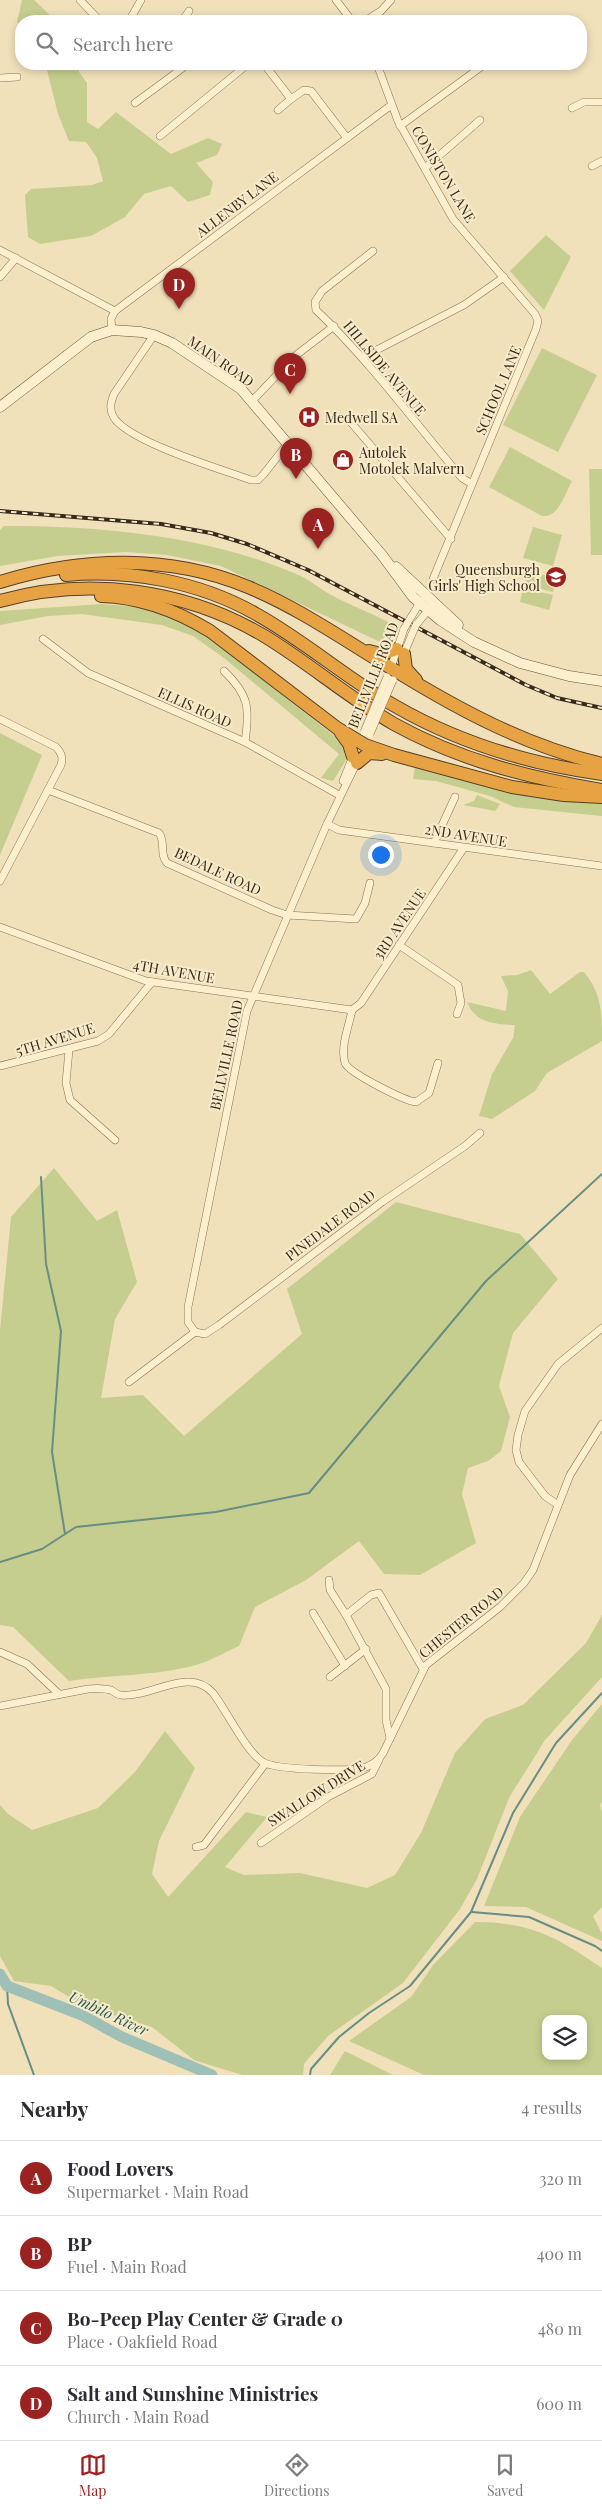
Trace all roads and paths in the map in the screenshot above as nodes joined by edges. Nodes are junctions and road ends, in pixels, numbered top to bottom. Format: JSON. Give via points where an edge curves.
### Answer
{"nodes":[{"id":1,"x":80,"y":0,"type":"edge"},
{"id":2,"x":142,"y":0,"type":"edge"},
{"id":3,"x":336,"y":0,"type":"edge"},
{"id":4,"x":391,"y":0,"type":"edge"},
{"id":5,"x":189,"y":11,"type":"dead end"},
{"id":6,"x":94,"y":15,"type":"edge"},
{"id":7,"x":133,"y":15,"type":"edge"},
{"id":8,"x":186,"y":15,"type":"edge"},
{"id":9,"x":347,"y":15,"type":"edge"},
{"id":10,"x":374,"y":15,"type":"edge"},
{"id":11,"x":173,"y":70,"type":"edge"},
{"id":12,"x":241,"y":70,"type":"edge"},
{"id":13,"x":269,"y":70,"type":"edge"},
{"id":14,"x":379,"y":70,"type":"edge"},
{"id":15,"x":477,"y":70,"type":"edge"},
{"id":16,"x":17,"y":77,"type":"dead end"},
{"id":17,"x":0,"y":78,"type":"edge"},
{"id":18,"x":291,"y":99,"type":"junction"},
{"id":19,"x":602,"y":102,"type":"edge"},
{"id":20,"x":135,"y":103,"type":"dead end"},
{"id":21,"x":390,"y":106,"type":"junction"},
{"id":22,"x":572,"y":108,"type":"dead end"},
{"id":23,"x":278,"y":110,"type":"dead end"},
{"id":24,"x":480,"y":120,"type":"dead end"},
{"id":25,"x":400,"y":126,"type":"junction"},
{"id":26,"x":160,"y":136,"type":"dead end"},
{"id":27,"x":347,"y":138,"type":"junction"},
{"id":28,"x":602,"y":161,"type":"edge"},
{"id":29,"x":592,"y":166,"type":"dead end"},
{"id":30,"x":425,"y":168,"type":"junction"},
{"id":31,"x":0,"y":250,"type":"edge"},
{"id":32,"x":373,"y":252,"type":"dead end"},
{"id":33,"x":16,"y":258,"type":"junction"},
{"id":34,"x":504,"y":277,"type":"junction"},
{"id":35,"x":0,"y":278,"type":"edge"},
{"id":36,"x":115,"y":311,"type":"junction"},
{"id":37,"x":538,"y":321,"type":"joint"},
{"id":38,"x":334,"y":326,"type":"junction"},
{"id":39,"x":112,"y":330,"type":"junction"},
{"id":40,"x":154,"y":335,"type":"junction"},
{"id":41,"x":363,"y":357,"type":"junction"},
{"id":42,"x":253,"y":400,"type":"junction"},
{"id":43,"x":0,"y":407,"type":"edge"},
{"id":44,"x":348,"y":419,"type":"dead end"},
{"id":45,"x":289,"y":442,"type":"junction"},
{"id":46,"x":472,"y":484,"type":"junction"},
{"id":47,"x":451,"y":538,"type":"junction"},
{"id":48,"x":434,"y":579,"type":"dead end"},
{"id":49,"x":0,"y":582,"type":"edge"},
{"id":50,"x":0,"y":587,"type":"edge"},
{"id":51,"x":4,"y":600,"type":"edge"},
{"id":52,"x":423,"y":600,"type":"junction"},
{"id":53,"x":431,"y":607,"type":"junction"},
{"id":54,"x":44,"y":639,"type":"dead end"},
{"id":55,"x":360,"y":647,"type":"junction"},
{"id":56,"x":401,"y":651,"type":"junction"},
{"id":57,"x":224,"y":671,"type":"dead end"},
{"id":58,"x":392,"y":674,"type":"junction"},
{"id":59,"x":602,"y":681,"type":"edge"},
{"id":60,"x":420,"y":684,"type":"junction"},
{"id":61,"x":0,"y":718,"type":"edge"},
{"id":62,"x":337,"y":728,"type":"junction"},
{"id":63,"x":365,"y":738,"type":"junction"},
{"id":64,"x":245,"y":742,"type":"junction"},
{"id":65,"x":394,"y":755,"type":"junction"},
{"id":66,"x":355,"y":760,"type":"junction"},
{"id":67,"x":602,"y":764,"type":"edge"},
{"id":68,"x":602,"y":774,"type":"edge"},
{"id":69,"x":48,"y":790,"type":"junction"},
{"id":70,"x":602,"y":790,"type":"edge"},
{"id":71,"x":339,"y":795,"type":"junction"},
{"id":72,"x":455,"y":797,"type":"dead end"},
{"id":73,"x":602,"y":797,"type":"edge"},
{"id":74,"x":326,"y":824,"type":"junction"},
{"id":75,"x":434,"y":842,"type":"junction"},
{"id":76,"x":463,"y":849,"type":"junction"},
{"id":77,"x":602,"y":866,"type":"edge"},
{"id":78,"x":0,"y":882,"type":"edge"},
{"id":79,"x":370,"y":883,"type":"dead end"},
{"id":80,"x":287,"y":914,"type":"junction"},
{"id":81,"x":0,"y":927,"type":"edge"},
{"id":82,"x":400,"y":945,"type":"junction"},
{"id":83,"x":152,"y":982,"type":"junction"},
{"id":84,"x":252,"y":996,"type":"junction"},
{"id":85,"x":352,"y":1010,"type":"junction"},
{"id":86,"x":456,"y":1014,"type":"dead end"},
{"id":87,"x":70,"y":1050,"type":"junction"},
{"id":88,"x":438,"y":1063,"type":"dead end"},
{"id":89,"x":0,"y":1066,"type":"edge"},
{"id":90,"x":480,"y":1133,"type":"dead end"},
{"id":91,"x":116,"y":1140,"type":"dead end"},
{"id":92,"x":602,"y":1328,"type":"edge"},
{"id":93,"x":195,"y":1332,"type":"junction"},
{"id":94,"x":129,"y":1382,"type":"dead end"},
{"id":95,"x":602,"y":1424,"type":"edge"},
{"id":96,"x":558,"y":1505,"type":"junction"},
{"id":97,"x":329,"y":1580,"type":"dead end"},
{"id":98,"x":313,"y":1613,"type":"dead end"},
{"id":99,"x":346,"y":1615,"type":"junction"},
{"id":100,"x":366,"y":1649,"type":"junction"},
{"id":101,"x":0,"y":1652,"type":"edge"},
{"id":102,"x":345,"y":1666,"type":"junction"},
{"id":103,"x":423,"y":1669,"type":"junction"},
{"id":104,"x":330,"y":1677,"type":"dead end"},
{"id":105,"x":59,"y":1694,"type":"junction"},
{"id":106,"x":0,"y":1706,"type":"edge"},
{"id":107,"x":390,"y":1738,"type":"junction"},
{"id":108,"x":379,"y":1760,"type":"junction"},
{"id":109,"x":265,"y":1764,"type":"junction"},
{"id":110,"x":260,"y":1843,"type":"dead end"},
{"id":111,"x":196,"y":1846,"type":"dead end"}],
"edges":[{"from":1,"to":6,"type":"street"},
{"from":2,"to":7,"type":"street"},
{"from":3,"to":9,"type":"street"},
{"from":4,"to":10,"type":"street"},
{"from":5,"to":8,"type":"street"},
{"from":11,"to":20,"type":"street"},
{"from":12,"to":26,"type":"street"},
{"from":13,"to":18,"type":"street"},
{"from":14,"to":21,"type":"street","name":"CONISTON LANE"},
{"from":15,"to":25,"type":"street"},
{"from":16,"to":17,"type":"street"},
{"from":18,"to":23,"type":"street"},
{"from":18,"to":27,"type":"street","via":[[309,90]]},
{"from":19,"to":22,"type":"street","via":[[584,102]]},
{"from":21,"to":25,"type":"street","name":"CONISTON LANE"},
{"from":21,"to":27,"type":"street","name":"ALLENBY LANE"},
{"from":24,"to":30,"type":"street"},
{"from":25,"to":30,"type":"street","name":"CONISTON LANE"},
{"from":27,"to":36,"type":"street","name":"ALLENBY LANE"},
{"from":28,"to":29,"type":"street"},
{"from":30,"to":34,"type":"street","name":"CONISTON LANE","via":[[453,219]]},
{"from":31,"to":33,"type":"street"},
{"from":32,"to":38,"type":"street","name":"HILLSIDE AVENUE","via":[[316,298],[316,310]]},
{"from":33,"to":35,"type":"street"},
{"from":33,"to":36,"type":"street"},
{"from":34,"to":37,"type":"street","name":"CONISTON LANE"},
{"from":34,"to":41,"type":"street","via":[[464,305]]},
{"from":36,"to":39,"type":"street","via":[[111,319]]},
{"from":37,"to":46,"type":"street","name":"SCHOOL LANE"},
{"from":38,"to":41,"type":"street","name":"HILLSIDE AVENUE"},
{"from":38,"to":42,"type":"street","via":[[294,356]]},
{"from":39,"to":40,"type":"main road","name":"MAIN ROAD"},
{"from":39,"to":43,"type":"main road","name":"MAIN ROAD","via":[[84,340]]},
{"from":40,"to":42,"type":"main road","name":"MAIN ROAD","via":[[172,343]]},
{"from":40,"to":45,"type":"street","via":[[114,394],[111,404],[114,418],[157,446],[251,480],[258,480]]},
{"from":41,"to":46,"type":"street","name":"HILLSIDE AVENUE","via":[[409,417],[462,478]]},
{"from":42,"to":45,"type":"main road","name":"MAIN ROAD"},
{"from":44,"to":47,"type":"street"},
{"from":45,"to":52,"type":"main road","name":"MAIN ROAD"},
{"from":46,"to":47,"type":"street","name":"SCHOOL LANE"},
{"from":47,"to":48,"type":"street","name":"SCHOOL LANE"},
{"from":49,"to":55,"type":"highway","via":[[68,566],[98,563],[156,564],[192,570],[248,587],[293,608]]},
{"from":50,"to":68,"type":"highway","via":[[51,576],[104,573],[167,581],[192,588],[257,614],[358,683],[443,730],[528,760]]},
{"from":51,"to":62,"type":"highway","via":[[113,596],[165,608],[210,631]]},
{"from":51,"to":70,"type":"highway","via":[[62,589],[120,588],[208,610],[266,637],[360,703],[428,741],[524,775]]},
{"from":52,"to":53,"type":"main road","name":"MAIN ROAD"},
{"from":52,"to":56,"type":"street","name":"BELLVILLE ROAD","bridge":true,"via":[[404,630]]},
{"from":53,"to":56,"type":"street","name":"BELLVILLE ROAD","bridge":true},
{"from":53,"to":59,"type":"main road","name":"MAIN ROAD","via":[[490,649],[540,669]]},
{"from":54,"to":64,"type":"street","name":"ELLIS ROAD","via":[[88,673]]},
{"from":55,"to":56,"type":"highway","via":[[382,654]]},
{"from":55,"to":58,"type":"highway"},
{"from":56,"to":58,"type":"street","name":"BELLVILLE ROAD"},
{"from":56,"to":60,"type":"highway","via":[[406,669]]},
{"from":57,"to":64,"type":"street","via":[[238,685],[247,703]]},
{"from":58,"to":60,"type":"highway"},
{"from":58,"to":63,"type":"street","name":"BELLVILLE ROAD","bridge":true},
{"from":60,"to":67,"type":"highway","via":[[522,739]]},
{"from":61,"to":69,"type":"street","via":[[51,744],[60,752],[61,764]]},
{"from":62,"to":63,"type":"highway"},
{"from":62,"to":66,"type":"highway","via":[[349,744]]},
{"from":63,"to":65,"type":"highway"},
{"from":63,"to":66,"type":"street","name":"BELLVILLE ROAD"},
{"from":64,"to":71,"type":"street","name":"ELLIS ROAD"},
{"from":65,"to":66,"type":"highway","via":[[369,753]]},
{"from":65,"to":73,"type":"highway","via":[[512,788]]},
{"from":66,"to":71,"type":"street","name":"BELLVILLE ROAD"},
{"from":69,"to":78,"type":"street"},
{"from":69,"to":80,"type":"street","name":"BEDALE ROAD","via":[[159,833],[163,839],[163,858],[168,864]]},
{"from":71,"to":74,"type":"street","name":"BELLVILLE ROAD"},
{"from":72,"to":75,"type":"street"},
{"from":74,"to":75,"type":"street","name":"2ND AVENUE","via":[[339,830]]},
{"from":74,"to":80,"type":"street","name":"BELLVILLE ROAD"},
{"from":75,"to":76,"type":"street","name":"2ND AVENUE"},
{"from":76,"to":77,"type":"street","name":"2ND AVENUE"},
{"from":76,"to":82,"type":"street","name":"3RD AVENUE"},
{"from":79,"to":80,"type":"street","via":[[356,919]]},
{"from":80,"to":84,"type":"street","name":"BELLVILLE ROAD"},
{"from":81,"to":83,"type":"street","name":"4TH AVENUE"},
{"from":82,"to":85,"type":"street","name":"3RD AVENUE","via":[[361,1003]]},
{"from":82,"to":86,"type":"street","via":[[458,985],[461,1003]]},
{"from":83,"to":84,"type":"street","name":"4TH AVENUE"},
{"from":83,"to":87,"type":"street","name":"5TH AVENUE","via":[[107,1035],[92,1044]]},
{"from":84,"to":85,"type":"street","name":"4TH AVENUE"},
{"from":84,"to":93,"type":"street","name":"BELLVILLE ROAD","via":[[189,1301],[188,1322]]},
{"from":85,"to":88,"type":"street","via":[[345,1063],[355,1072],[416,1102],[429,1093]]},
{"from":87,"to":89,"type":"street","name":"5TH AVENUE"},
{"from":87,"to":91,"type":"street","via":[[66,1083],[70,1100]]},
{"from":90,"to":93,"type":"street","name":"PINEDALE ROAD","via":[[214,1328],[203,1334]]},
{"from":92,"to":96,"type":"street","via":[[558,1364],[530,1402],[520,1428],[516,1450],[518,1459],[545,1496]]},
{"from":93,"to":94,"type":"street"},
{"from":95,"to":96,"type":"street","name":"CHESTER ROAD","via":[[570,1475]]},
{"from":96,"to":103,"type":"street","name":"CHESTER ROAD","via":[[533,1570],[524,1583],[500,1607]]},
{"from":97,"to":99,"type":"street","via":[[330,1590]]},
{"from":98,"to":102,"type":"street"},
{"from":99,"to":100,"type":"street"},
{"from":99,"to":103,"type":"street","via":[[371,1595],[379,1593]]},
{"from":100,"to":102,"type":"street"},
{"from":100,"to":107,"type":"street","via":[[386,1689],[386,1720]]},
{"from":101,"to":105,"type":"street","via":[[27,1664]]},
{"from":102,"to":104,"type":"street"},
{"from":103,"to":107,"type":"street","name":"CHESTER ROAD"},
{"from":105,"to":106,"type":"street"},
{"from":105,"to":109,"type":"street","via":[[101,1688],[121,1695],[188,1682],[205,1686],[217,1698],[253,1753]]},
{"from":107,"to":108,"type":"street","name":"CHESTER ROAD"},
{"from":108,"to":109,"type":"street","via":[[369,1766],[351,1769]]},
{"from":108,"to":110,"type":"street","name":"SWALLOW DRIVE","via":[[370,1775],[333,1794]]},
{"from":109,"to":111,"type":"street","via":[[204,1845]]}]}
